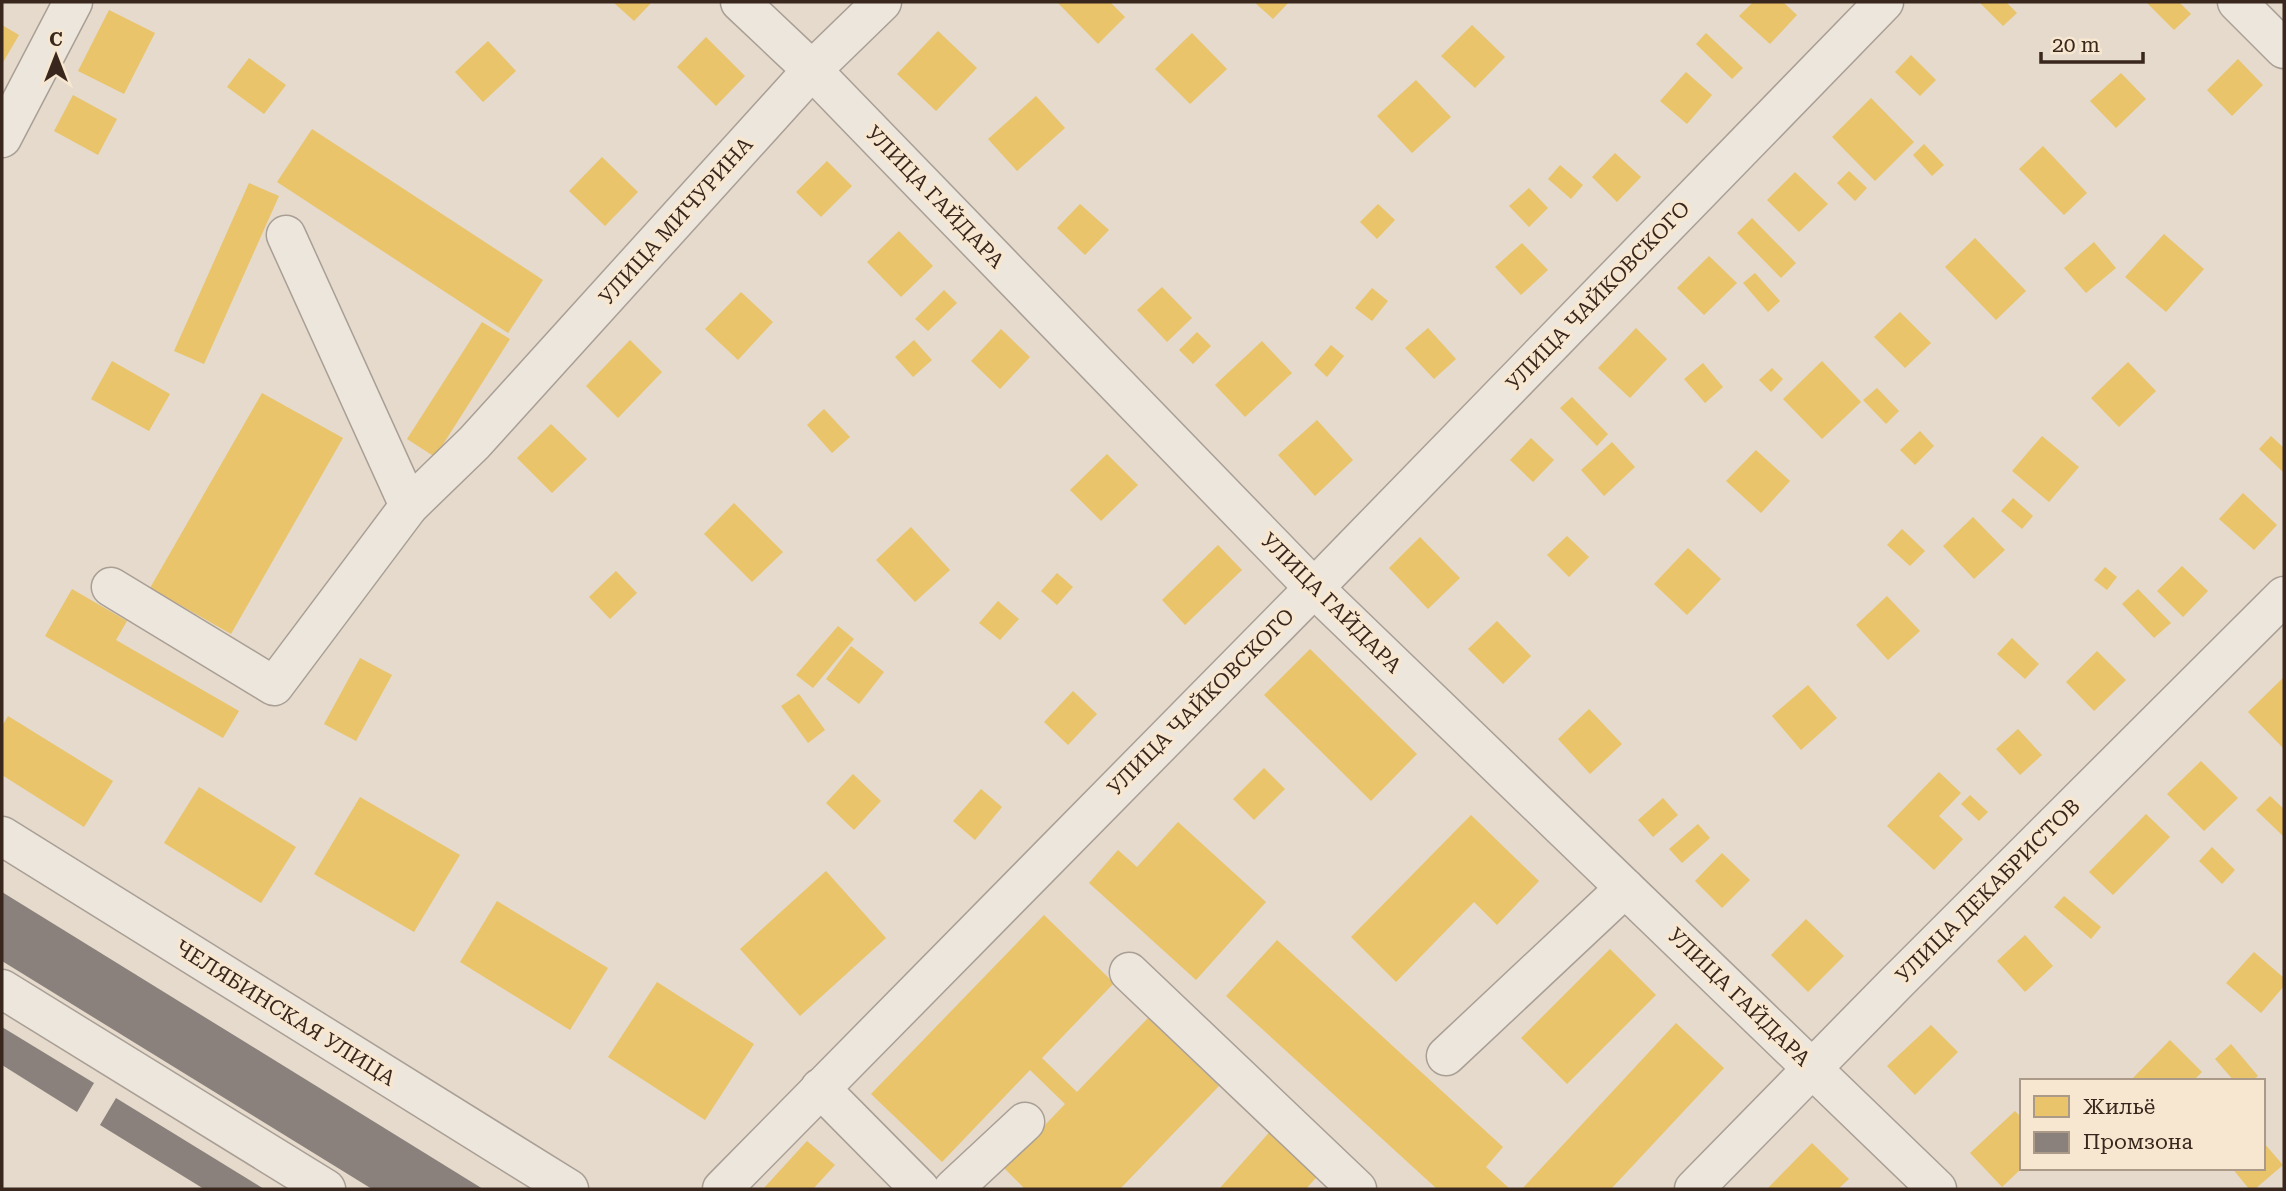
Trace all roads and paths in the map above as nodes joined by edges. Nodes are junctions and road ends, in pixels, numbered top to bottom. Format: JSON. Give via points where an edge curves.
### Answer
{"nodes":[{"id":1,"x":73,"y":2,"type":"edge"},
{"id":2,"x":740,"y":2,"type":"edge"},
{"id":3,"x":882,"y":2,"type":"edge"},
{"id":4,"x":1884,"y":2,"type":"edge"},
{"id":5,"x":2237,"y":2,"type":"edge"},
{"id":6,"x":2284,"y":49,"type":"edge"},
{"id":7,"x":812,"y":70,"type":"junction"},
{"id":8,"x":2,"y":138,"type":"edge"},
{"id":9,"x":286,"y":235,"type":"dead end"},
{"id":10,"x":409,"y":506,"type":"junction"},
{"id":11,"x":111,"y":587,"type":"dead end"},
{"id":12,"x":1314,"y":588,"type":"junction"},
{"id":13,"x":2284,"y":596,"type":"edge"},
{"id":14,"x":2,"y":836,"type":"edge"},
{"id":15,"x":1625,"y":888,"type":"junction"},
{"id":16,"x":1129,"y":972,"type":"dead end"},
{"id":17,"x":2,"y":989,"type":"edge"},
{"id":18,"x":1446,"y":1056,"type":"dead end"},
{"id":19,"x":1814,"y":1069,"type":"junction"},
{"id":20,"x":820,"y":1088,"type":"junction"},
{"id":21,"x":1025,"y":1122,"type":"dead end"},
{"id":22,"x":326,"y":1189,"type":"edge"},
{"id":23,"x":569,"y":1189,"type":"edge"},
{"id":24,"x":722,"y":1189,"type":"edge"},
{"id":25,"x":920,"y":1189,"type":"edge"},
{"id":26,"x":953,"y":1189,"type":"edge"},
{"id":27,"x":1357,"y":1189,"type":"edge"},
{"id":28,"x":1695,"y":1189,"type":"edge"},
{"id":29,"x":1937,"y":1189,"type":"edge"}],
"edges":[{"from":1,"to":8,"type":"street"},
{"from":2,"to":7,"type":"street","name":"УЛИЦА ГАЙДАРА"},
{"from":3,"to":7,"type":"street","name":"УЛИЦА МИЧУРИНА"},
{"from":4,"to":12,"type":"street","name":"УЛИЦА ЧАЙКОВСКОГО"},
{"from":5,"to":6,"type":"street"},
{"from":7,"to":10,"type":"street","name":"УЛИЦА МИЧУРИНА","via":[[474,443]]},
{"from":7,"to":12,"type":"street","name":"УЛИЦА ГАЙДАРА"},
{"from":9,"to":10,"type":"street"},
{"from":10,"to":11,"type":"street","name":"УЛИЦА МИЧУРИНА","via":[[274,686]]},
{"from":12,"to":15,"type":"street","name":"УЛИЦА ГАЙДАРА"},
{"from":12,"to":20,"type":"street","name":"УЛИЦА ЧАЙКОВСКОГО"},
{"from":13,"to":19,"type":"street","name":"УЛИЦА ДЕКАБРИСТОВ"},
{"from":14,"to":23,"type":"street","name":"ЧЕЛЯБИНСКАЯ УЛИЦА"},
{"from":15,"to":18,"type":"street"},
{"from":15,"to":19,"type":"street","name":"УЛИЦА ГАЙДАРА"},
{"from":16,"to":27,"type":"street"},
{"from":17,"to":22,"type":"street"},
{"from":19,"to":28,"type":"street","name":"УЛИЦА ДЕКАБРИСТОВ"},
{"from":19,"to":29,"type":"street","name":"УЛИЦА ГАЙДАРА"},
{"from":20,"to":24,"type":"street","name":"УЛИЦА ЧАЙКОВСКОГО"},
{"from":20,"to":25,"type":"street"},
{"from":21,"to":26,"type":"street"}]}
